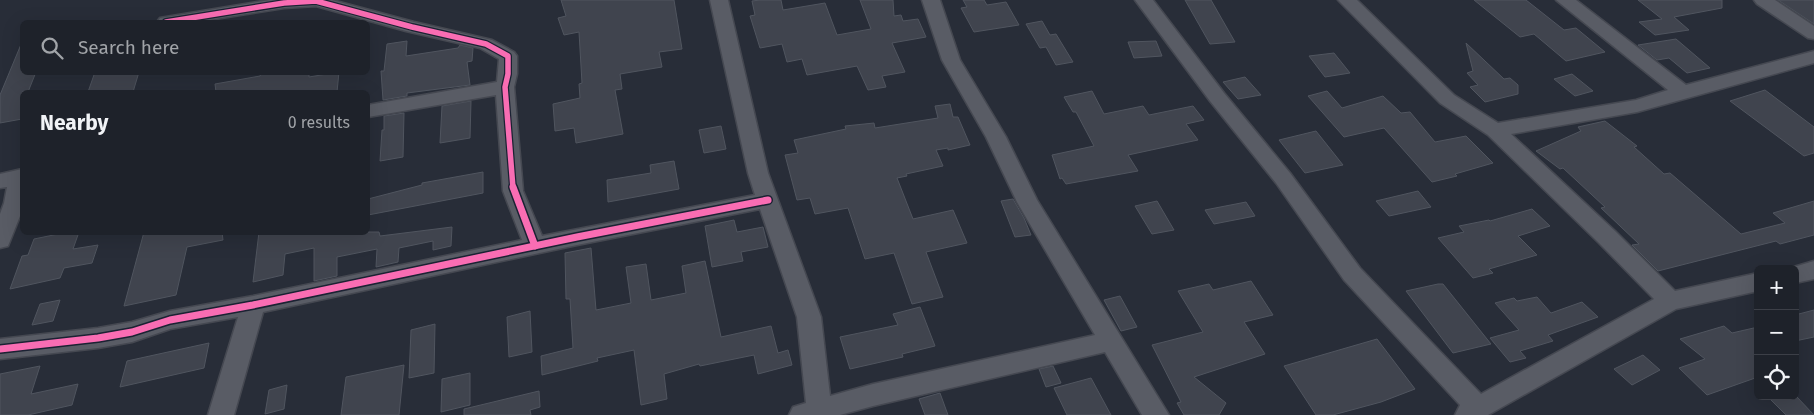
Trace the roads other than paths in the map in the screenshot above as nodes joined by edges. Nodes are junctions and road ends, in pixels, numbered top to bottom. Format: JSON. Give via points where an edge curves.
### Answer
{"nodes":[{"id":1,"x":719,"y":0,"type":"edge"},
{"id":2,"x":931,"y":0,"type":"edge"},
{"id":3,"x":1144,"y":0,"type":"edge"},
{"id":4,"x":1347,"y":0,"type":"edge"},
{"id":5,"x":1564,"y":0,"type":"edge"},
{"id":6,"x":1764,"y":0,"type":"edge"},
{"id":7,"x":178,"y":20,"type":"edge"},
{"id":8,"x":1814,"y":34,"type":"edge"},
{"id":9,"x":1814,"y":57,"type":"edge"},
{"id":10,"x":505,"y":87,"type":"junction"},
{"id":11,"x":1683,"y":92,"type":"junction"},
{"id":12,"x":370,"y":111,"type":"edge"},
{"id":13,"x":1495,"y":130,"type":"junction"},
{"id":14,"x":14,"y":178,"type":"edge"},
{"id":15,"x":768,"y":200,"type":"junction"},
{"id":16,"x":0,"y":240,"type":"edge"},
{"id":17,"x":535,"y":246,"type":"junction"},
{"id":18,"x":1814,"y":270,"type":"edge"},
{"id":19,"x":1799,"y":273,"type":"edge"},
{"id":20,"x":1754,"y":283,"type":"edge"},
{"id":21,"x":1670,"y":301,"type":"junction"},
{"id":22,"x":253,"y":305,"type":"junction"},
{"id":23,"x":1111,"y":340,"type":"junction"},
{"id":24,"x":0,"y":349,"type":"edge"},
{"id":25,"x":1472,"y":412,"type":"edge"},
{"id":26,"x":813,"y":414,"type":"edge"},
{"id":27,"x":221,"y":415,"type":"edge"},
{"id":28,"x":1156,"y":415,"type":"edge"}],
"edges":[{"from":1,"to":15,"type":"street","via":[[749,142]]},
{"from":2,"to":23,"type":"street","via":[[951,60],[996,137],[1028,202]]},
{"from":3,"to":25,"type":"street","via":[[1283,178],[1352,274]]},
{"from":4,"to":13,"type":"street","via":[[1447,99]]},
{"from":5,"to":11,"type":"street"},
{"from":6,"to":8,"type":"street"},
{"from":7,"to":10,"type":"street","via":[[316,0],[486,44],[508,56]]},
{"from":9,"to":11,"type":"street"},
{"from":10,"to":12,"type":"street"},
{"from":10,"to":17,"type":"street","via":[[513,191]]},
{"from":11,"to":13,"type":"street","via":[[1637,106]]},
{"from":13,"to":21,"type":"street"},
{"from":14,"to":16,"type":"street","via":[[15,203]]},
{"from":15,"to":17,"type":"street"},
{"from":15,"to":26,"type":"street","via":[[809,317]]},
{"from":17,"to":22,"type":"street"},
{"from":18,"to":19,"type":"street"},
{"from":20,"to":21,"type":"street"},
{"from":21,"to":25,"type":"street"},
{"from":22,"to":24,"type":"street","via":[[170,320],[98,338]]},
{"from":22,"to":27,"type":"street"},
{"from":23,"to":26,"type":"street","via":[[874,395]]},
{"from":23,"to":28,"type":"street"}]}
